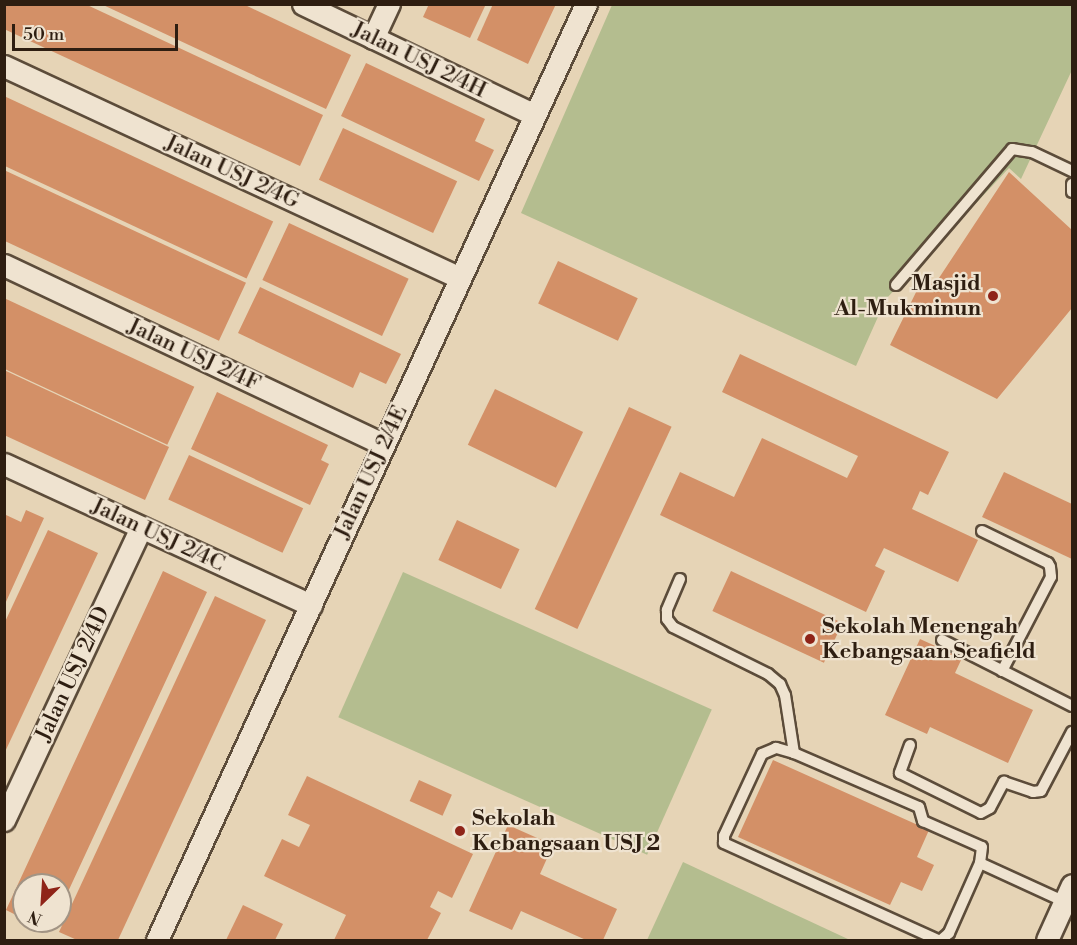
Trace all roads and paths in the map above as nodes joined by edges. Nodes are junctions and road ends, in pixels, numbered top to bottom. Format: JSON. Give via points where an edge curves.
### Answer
{"nodes":[{"id":1,"x":303,"y":4,"type":"edge"},
{"id":2,"x":389,"y":4,"type":"edge"},
{"id":3,"x":586,"y":4,"type":"edge"},
{"id":4,"x":373,"y":38,"type":"junction"},
{"id":5,"x":4,"y":66,"type":"edge"},
{"id":6,"x":535,"y":115,"type":"junction"},
{"id":7,"x":1072,"y":171,"type":"edge"},
{"id":8,"x":1072,"y":184,"type":"edge"},
{"id":9,"x":1072,"y":192,"type":"edge"},
{"id":10,"x":4,"y":265,"type":"edge"},
{"id":11,"x":460,"y":278,"type":"junction"},
{"id":12,"x":896,"y":285,"type":"dead end"},
{"id":13,"x":384,"y":445,"type":"junction"},
{"id":14,"x":4,"y":464,"type":"edge"},
{"id":15,"x":141,"y":527,"type":"junction"},
{"id":16,"x":982,"y":531,"type":"dead end"},
{"id":17,"x":680,"y":579,"type":"dead end"},
{"id":18,"x":311,"y":605,"type":"junction"},
{"id":19,"x":942,"y":640,"type":"dead end"},
{"id":20,"x":1002,"y":671,"type":"junction"},
{"id":21,"x":1072,"y":706,"type":"edge"},
{"id":22,"x":1072,"y":732,"type":"edge"},
{"id":23,"x":910,"y":745,"type":"dead end"},
{"id":24,"x":794,"y":753,"type":"junction"},
{"id":25,"x":4,"y":820,"type":"edge"},
{"id":26,"x":980,"y":863,"type":"junction"},
{"id":27,"x":1069,"y":893,"type":"edge"},
{"id":28,"x":157,"y":940,"type":"edge"},
{"id":29,"x":940,"y":940,"type":"edge"},
{"id":30,"x":1047,"y":940,"type":"edge"}],
"edges":[{"from":1,"to":4,"type":"street","name":"Jalan USJ 2/4H"},
{"from":2,"to":4,"type":"street"},
{"from":3,"to":6,"type":"street","name":"Jalan USJ 2/4E"},
{"from":4,"to":6,"type":"street","name":"Jalan USJ 2/4H"},
{"from":5,"to":11,"type":"street","name":"Jalan USJ 2/4G"},
{"from":6,"to":11,"type":"street","name":"Jalan USJ 2/4E"},
{"from":7,"to":12,"type":"lane","via":[[1032,152],[1012,149]]},
{"from":8,"to":9,"type":"lane"},
{"from":10,"to":13,"type":"street","name":"Jalan USJ 2/4F"},
{"from":11,"to":13,"type":"street","name":"Jalan USJ 2/4E"},
{"from":13,"to":18,"type":"street","name":"Jalan USJ 2/4E"},
{"from":14,"to":15,"type":"street","name":"Jalan USJ 2/4C"},
{"from":15,"to":18,"type":"street","name":"Jalan USJ 2/4C"},
{"from":15,"to":25,"type":"street","name":"Jalan USJ 2/4D"},
{"from":16,"to":20,"type":"lane","via":[[1050,567],[1051,577]]},
{"from":17,"to":24,"type":"lane","via":[[667,619],[673,627],[780,684]]},
{"from":18,"to":28,"type":"street","name":"Jalan USJ 2/4E"},
{"from":19,"to":20,"type":"lane"},
{"from":20,"to":21,"type":"lane"},
{"from":22,"to":23,"type":"lane","via":[[1041,791],[1004,782],[990,808],[981,813],[900,773]]},
{"from":24,"to":26,"type":"lane","via":[[919,807],[923,821],[982,847]]},
{"from":24,"to":29,"type":"lane","via":[[776,748],[762,754],[724,843]]},
{"from":26,"to":27,"type":"lane"},
{"from":26,"to":29,"type":"lane","via":[[949,933]]},
{"from":27,"to":30,"type":"street"}]}
